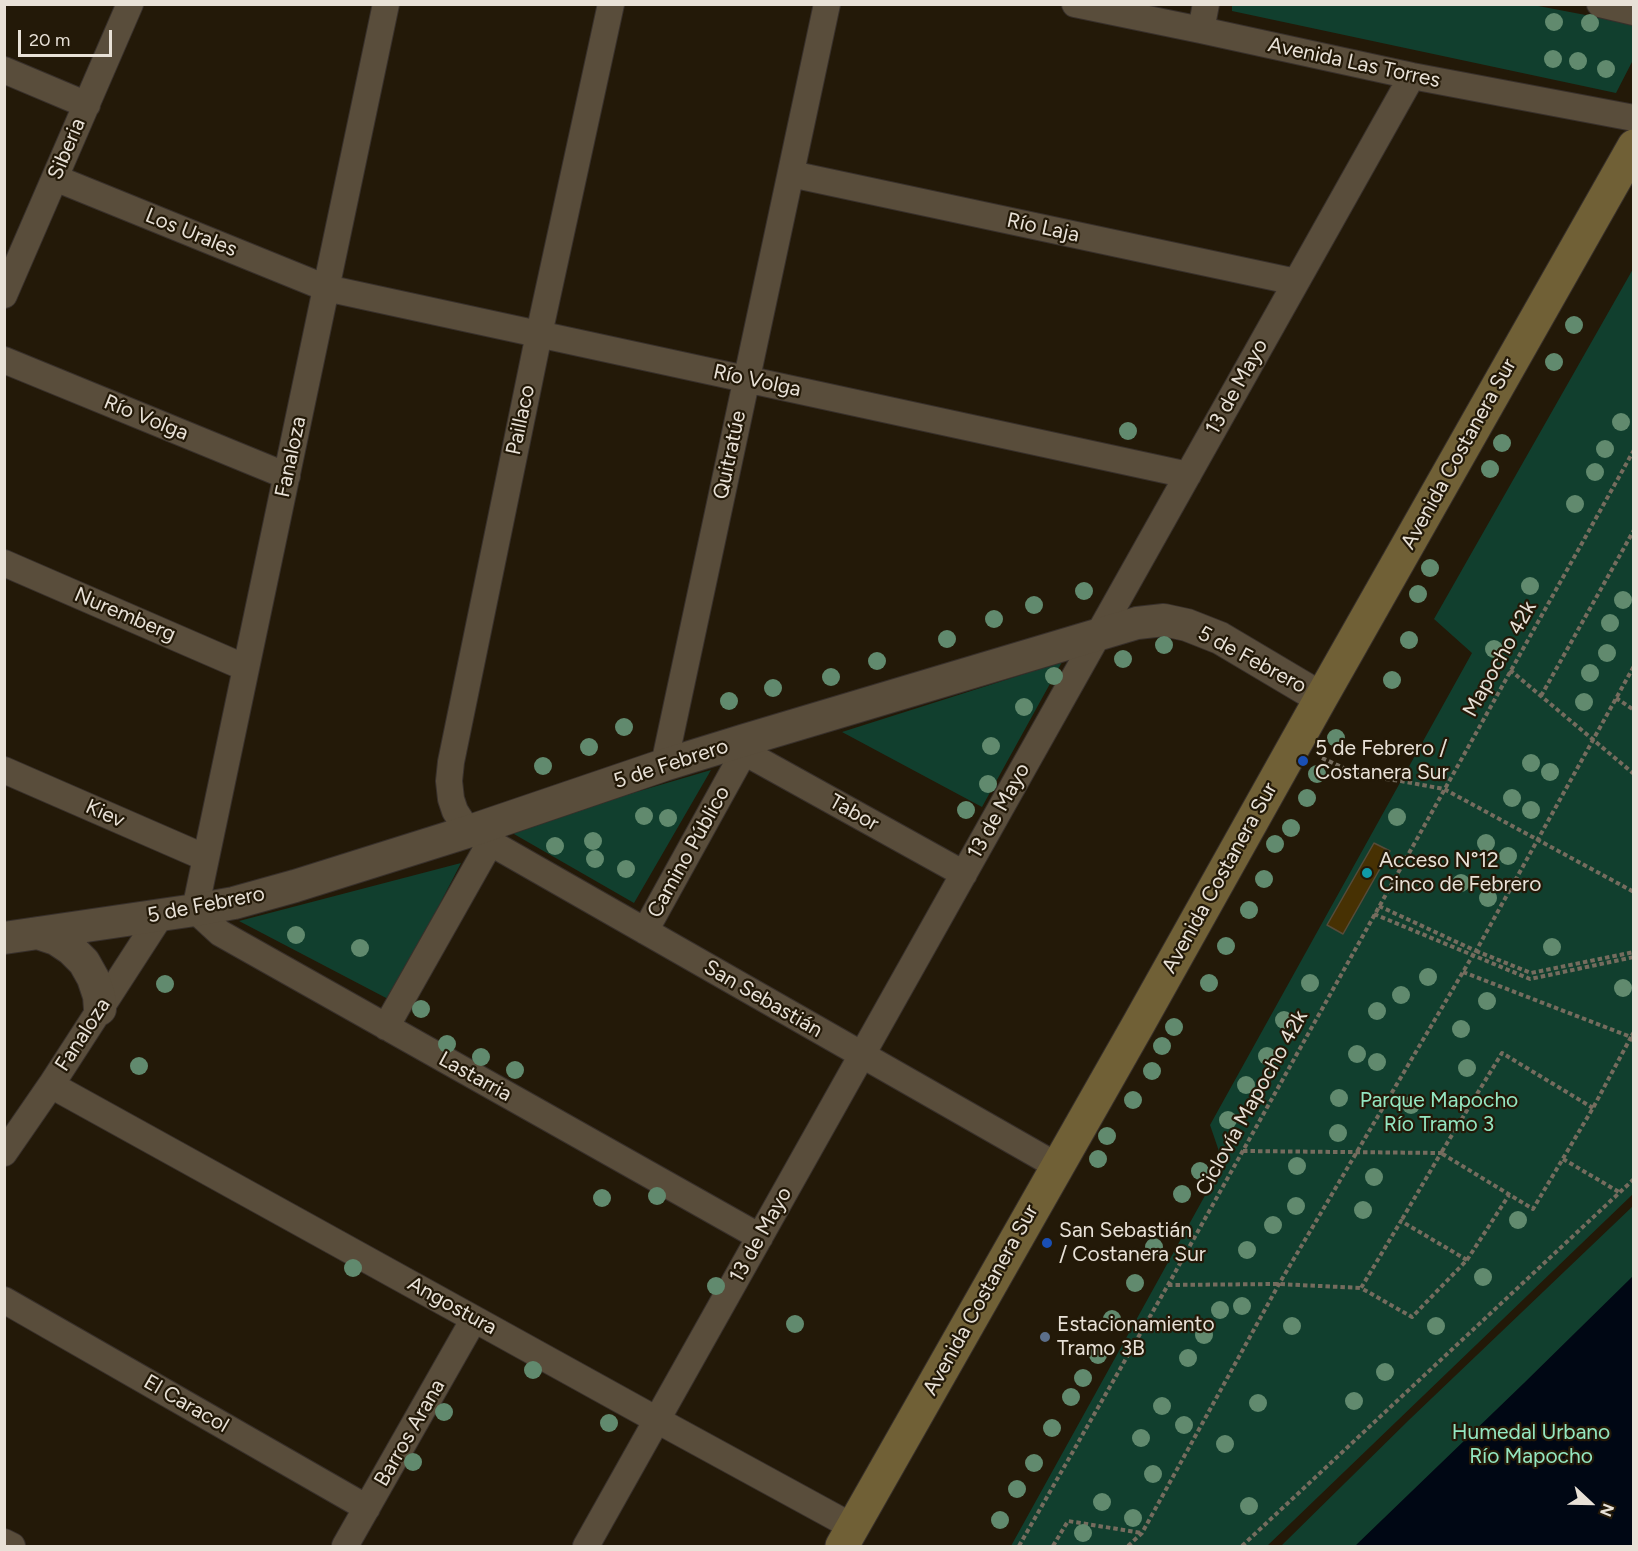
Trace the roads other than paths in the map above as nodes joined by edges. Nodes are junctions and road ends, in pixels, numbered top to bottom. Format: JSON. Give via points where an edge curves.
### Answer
{"nodes":[{"id":1,"x":130,"y":4,"type":"edge"},
{"id":2,"x":386,"y":4,"type":"edge"},
{"id":3,"x":611,"y":4,"type":"edge"},
{"id":4,"x":827,"y":4,"type":"edge"},
{"id":5,"x":1075,"y":4,"type":"edge"},
{"id":6,"x":1206,"y":4,"type":"edge"},
{"id":7,"x":1600,"y":4,"type":"edge"},
{"id":8,"x":1634,"y":12,"type":"edge"},
{"id":9,"x":1201,"y":30,"type":"junction"},
{"id":10,"x":4,"y":70,"type":"edge"},
{"id":11,"x":1412,"y":76,"type":"junction"},
{"id":12,"x":87,"y":105,"type":"junction"},
{"id":13,"x":1634,"y":118,"type":"edge"},
{"id":14,"x":1634,"y":146,"type":"edge"},
{"id":15,"x":791,"y":174,"type":"junction"},
{"id":16,"x":55,"y":178,"type":"junction"},
{"id":17,"x":1296,"y":282,"type":"junction"},
{"id":18,"x":326,"y":288,"type":"junction"},
{"id":19,"x":4,"y":294,"type":"edge"},
{"id":20,"x":539,"y":334,"type":"junction"},
{"id":21,"x":4,"y":360,"type":"edge"},
{"id":22,"x":746,"y":379,"type":"junction"},
{"id":23,"x":1188,"y":475,"type":"junction"},
{"id":24,"x":287,"y":476,"type":"junction"},
{"id":25,"x":4,"y":563,"type":"edge"},
{"id":26,"x":1099,"y":634,"type":"junction"},
{"id":27,"x":246,"y":668,"type":"junction"},
{"id":28,"x":1321,"y":698,"type":"junction"},
{"id":29,"x":745,"y":746,"type":"junction"},
{"id":30,"x":664,"y":765,"type":"junction"},
{"id":31,"x":4,"y":770,"type":"edge"},
{"id":32,"x":480,"y":837,"type":"junction"},
{"id":33,"x":206,"y":858,"type":"junction"},
{"id":34,"x":964,"y":874,"type":"junction"},
{"id":35,"x":195,"y":910,"type":"junction"},
{"id":36,"x":160,"y":915,"type":"junction"},
{"id":37,"x":645,"y":931,"type":"junction"},
{"id":38,"x":38,"y":933,"type":"junction"},
{"id":39,"x":4,"y":938,"type":"edge"},
{"id":40,"x":100,"y":1009,"type":"junction"},
{"id":41,"x":386,"y":1027,"type":"junction"},
{"id":42,"x":861,"y":1055,"type":"junction"},
{"id":43,"x":51,"y":1085,"type":"junction"},
{"id":44,"x":4,"y":1153,"type":"edge"},
{"id":45,"x":1057,"y":1166,"type":"junction"},
{"id":46,"x":760,"y":1237,"type":"junction"},
{"id":47,"x":4,"y":1300,"type":"edge"},
{"id":48,"x":474,"y":1319,"type":"junction"},
{"id":49,"x":657,"y":1420,"type":"junction"},
{"id":50,"x":367,"y":1508,"type":"junction"},
{"id":51,"x":848,"y":1537,"type":"edge"},
{"id":52,"x":4,"y":1542,"type":"edge"},
{"id":53,"x":12,"y":1546,"type":"edge"},
{"id":54,"x":345,"y":1546,"type":"edge"},
{"id":55,"x":586,"y":1546,"type":"edge"}],
"edges":[{"from":1,"to":12,"type":"street","name":"Siberia"},
{"from":2,"to":18,"type":"street","name":"Fanaloza"},
{"from":3,"to":20,"type":"street","name":"Paillaco"},
{"from":4,"to":15,"type":"street","name":"Quitratúe"},
{"from":5,"to":9,"type":"street","name":"Avenida Las Torres"},
{"from":6,"to":9,"type":"street"},
{"from":7,"to":8,"type":"street"},
{"from":9,"to":11,"type":"street","name":"Avenida Las Torres"},
{"from":10,"to":12,"type":"street"},
{"from":11,"to":13,"type":"street","name":"Avenida Las Torres"},
{"from":11,"to":17,"type":"street","name":"13 de Mayo"},
{"from":12,"to":16,"type":"street","name":"Siberia"},
{"from":14,"to":28,"type":"main road","name":"Avenida Costanera Sur"},
{"from":15,"to":17,"type":"street","name":"Río Laja"},
{"from":15,"to":22,"type":"street","name":"Quitratúe"},
{"from":16,"to":18,"type":"street","name":"Los Urales"},
{"from":16,"to":19,"type":"street","name":"Siberia"},
{"from":17,"to":23,"type":"street","name":"13 de Mayo"},
{"from":18,"to":20,"type":"street","name":"Río Volga"},
{"from":18,"to":24,"type":"street","name":"Fanaloza"},
{"from":20,"to":22,"type":"street","name":"Río Volga"},
{"from":20,"to":32,"type":"street","name":"Paillaco","via":[[448,781],[455,811]]},
{"from":21,"to":24,"type":"street","name":"Río Volga"},
{"from":22,"to":23,"type":"street","name":"Río Volga"},
{"from":22,"to":30,"type":"street","name":"Quitratúe"},
{"from":23,"to":26,"type":"street","name":"13 de Mayo"},
{"from":24,"to":27,"type":"street","name":"Fanaloza"},
{"from":25,"to":27,"type":"street","name":"Nuremberg"},
{"from":26,"to":28,"type":"street","name":"5 de Febrero","via":[[1164,620],[1187,625],[1220,638]]},
{"from":26,"to":29,"type":"street","name":"5 de Febrero"},
{"from":26,"to":34,"type":"street","name":"13 de Mayo"},
{"from":27,"to":33,"type":"street","name":"Fanaloza"},
{"from":28,"to":45,"type":"main road","name":"Avenida Costanera Sur"},
{"from":29,"to":30,"type":"street","name":"5 de Febrero"},
{"from":29,"to":34,"type":"street","name":"Tabor"},
{"from":29,"to":37,"type":"street","name":"Camino Público"},
{"from":30,"to":32,"type":"street","name":"5 de Febrero"},
{"from":31,"to":33,"type":"street","name":"Kiev"},
{"from":32,"to":35,"type":"street","name":"5 de Febrero"},
{"from":32,"to":37,"type":"street","name":"San Sebastián"},
{"from":32,"to":41,"type":"street"},
{"from":33,"to":35,"type":"street","name":"Fanaloza"},
{"from":34,"to":42,"type":"street","name":"13 de Mayo"},
{"from":35,"to":36,"type":"street","name":"5 de Febrero"},
{"from":35,"to":41,"type":"street","name":"Lastarria","via":[[220,933]]},
{"from":36,"to":38,"type":"street","name":"5 de Febrero"},
{"from":36,"to":40,"type":"street","name":"Fanaloza"},
{"from":37,"to":42,"type":"street","name":"San Sebastián"},
{"from":38,"to":39,"type":"street","name":"5 de Febrero"},
{"from":38,"to":40,"type":"street","via":[[64,944],[84,962],[93,978]]},
{"from":40,"to":43,"type":"street","name":"Fanaloza"},
{"from":41,"to":46,"type":"street","name":"Lastarria"},
{"from":42,"to":45,"type":"street","name":"San Sebastián"},
{"from":42,"to":46,"type":"street","name":"13 de Mayo"},
{"from":43,"to":44,"type":"street","name":"Fanaloza"},
{"from":43,"to":48,"type":"street","name":"Angostura"},
{"from":45,"to":51,"type":"main road","name":"Avenida Costanera Sur"},
{"from":46,"to":49,"type":"street","name":"13 de Mayo"},
{"from":47,"to":50,"type":"street","name":"El Caracol"},
{"from":48,"to":49,"type":"street","name":"Angostura"},
{"from":48,"to":50,"type":"street","name":"Barros Arana"},
{"from":49,"to":51,"type":"street","name":"Angostura"},
{"from":49,"to":55,"type":"street","name":"13 de Mayo"},
{"from":50,"to":54,"type":"street","name":"Barros Arana"},
{"from":52,"to":53,"type":"street"}]}
